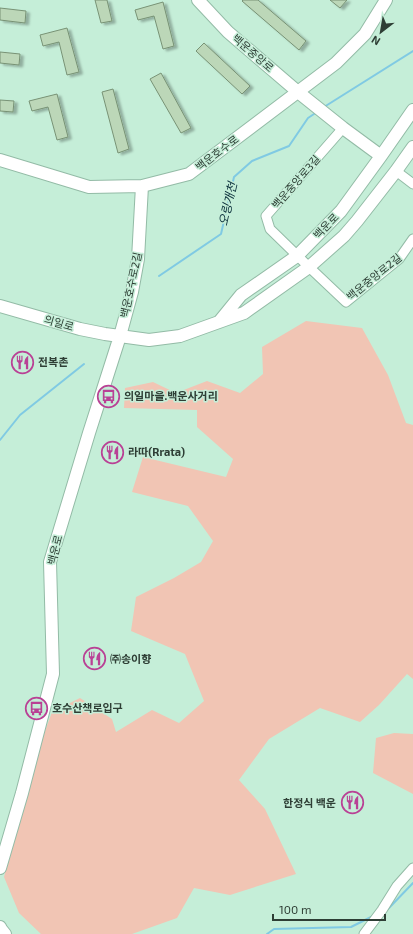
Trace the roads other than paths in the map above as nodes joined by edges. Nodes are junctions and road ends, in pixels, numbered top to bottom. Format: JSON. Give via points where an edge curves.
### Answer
{"nodes":[{"id":1,"x":198,"y":0,"type":"edge"},
{"id":2,"x":386,"y":0,"type":"edge"},
{"id":3,"x":298,"y":92,"type":"junction"},
{"id":4,"x":413,"y":110,"type":"edge"},
{"id":5,"x":338,"y":124,"type":"junction"},
{"id":6,"x":413,"y":147,"type":"edge"},
{"id":7,"x":381,"y":156,"type":"junction"},
{"id":8,"x":0,"y":160,"type":"edge"},
{"id":9,"x":396,"y":171,"type":"junction"},
{"id":10,"x":413,"y":184,"type":"edge"},
{"id":11,"x":142,"y":186,"type":"junction"},
{"id":12,"x":328,"y":224,"type":"junction"},
{"id":13,"x":344,"y":236,"type":"junction"},
{"id":14,"x":413,"y":239,"type":"edge"},
{"id":15,"x":297,"y":256,"type":"junction"},
{"id":16,"x":309,"y":268,"type":"junction"},
{"id":17,"x":0,"y":306,"type":"edge"},
{"id":18,"x":219,"y":322,"type":"junction"},
{"id":19,"x":120,"y":336,"type":"junction"},
{"id":20,"x":0,"y":868,"type":"edge"},
{"id":21,"x":413,"y":868,"type":"edge"},
{"id":22,"x":0,"y":927,"type":"edge"},
{"id":23,"x":5,"y":934,"type":"edge"},
{"id":24,"x":364,"y":934,"type":"edge"}],
"edges":[{"from":1,"to":3,"type":"main road","name":"백운중앙로","via":[[228,32]]},
{"from":2,"to":3,"type":"main road","name":"백운호수로","via":[[365,34],[336,63]]},
{"from":3,"to":5,"type":"main road","name":"백운중앙로"},
{"from":3,"to":11,"type":"main road","name":"백운호수로","via":[[190,174]]},
{"from":4,"to":7,"type":"main road","name":"백운로"},
{"from":5,"to":7,"type":"main road"},
{"from":5,"to":15,"type":"street","name":"백운중앙로3길","via":[[266,216],[270,229]]},
{"from":6,"to":9,"type":"main road","name":"백운로"},
{"from":7,"to":12,"type":"main road","name":"백운로","via":[[341,211]]},
{"from":8,"to":11,"type":"main road","name":"백운호수로","via":[[90,187]]},
{"from":9,"to":10,"type":"street"},
{"from":9,"to":13,"type":"main road","name":"백운로"},
{"from":11,"to":19,"type":"main road","name":"백운호수로2길","via":[[138,259]]},
{"from":12,"to":13,"type":"main road","via":[[328,239]]},
{"from":12,"to":15,"type":"main road","name":"백운로"},
{"from":13,"to":16,"type":"main road","name":"백운로"},
{"from":14,"to":16,"type":"street","name":"백운중앙로2길","via":[[399,259],[346,302]]},
{"from":15,"to":16,"type":"street","name":"백운중앙로2길"},
{"from":15,"to":18,"type":"main road","name":"백운로","via":[[241,295]]},
{"from":16,"to":18,"type":"main road","name":"백운로","via":[[244,313]]},
{"from":17,"to":19,"type":"main road","name":"의일로","via":[[80,329]]},
{"from":18,"to":19,"type":"main road","name":"백운로","via":[[180,336],[149,340]]},
{"from":19,"to":20,"type":"main road","name":"백운로","via":[[50,562],[53,674]]},
{"from":21,"to":24,"type":"street","via":[[397,886]]},
{"from":22,"to":23,"type":"main road"}]}
